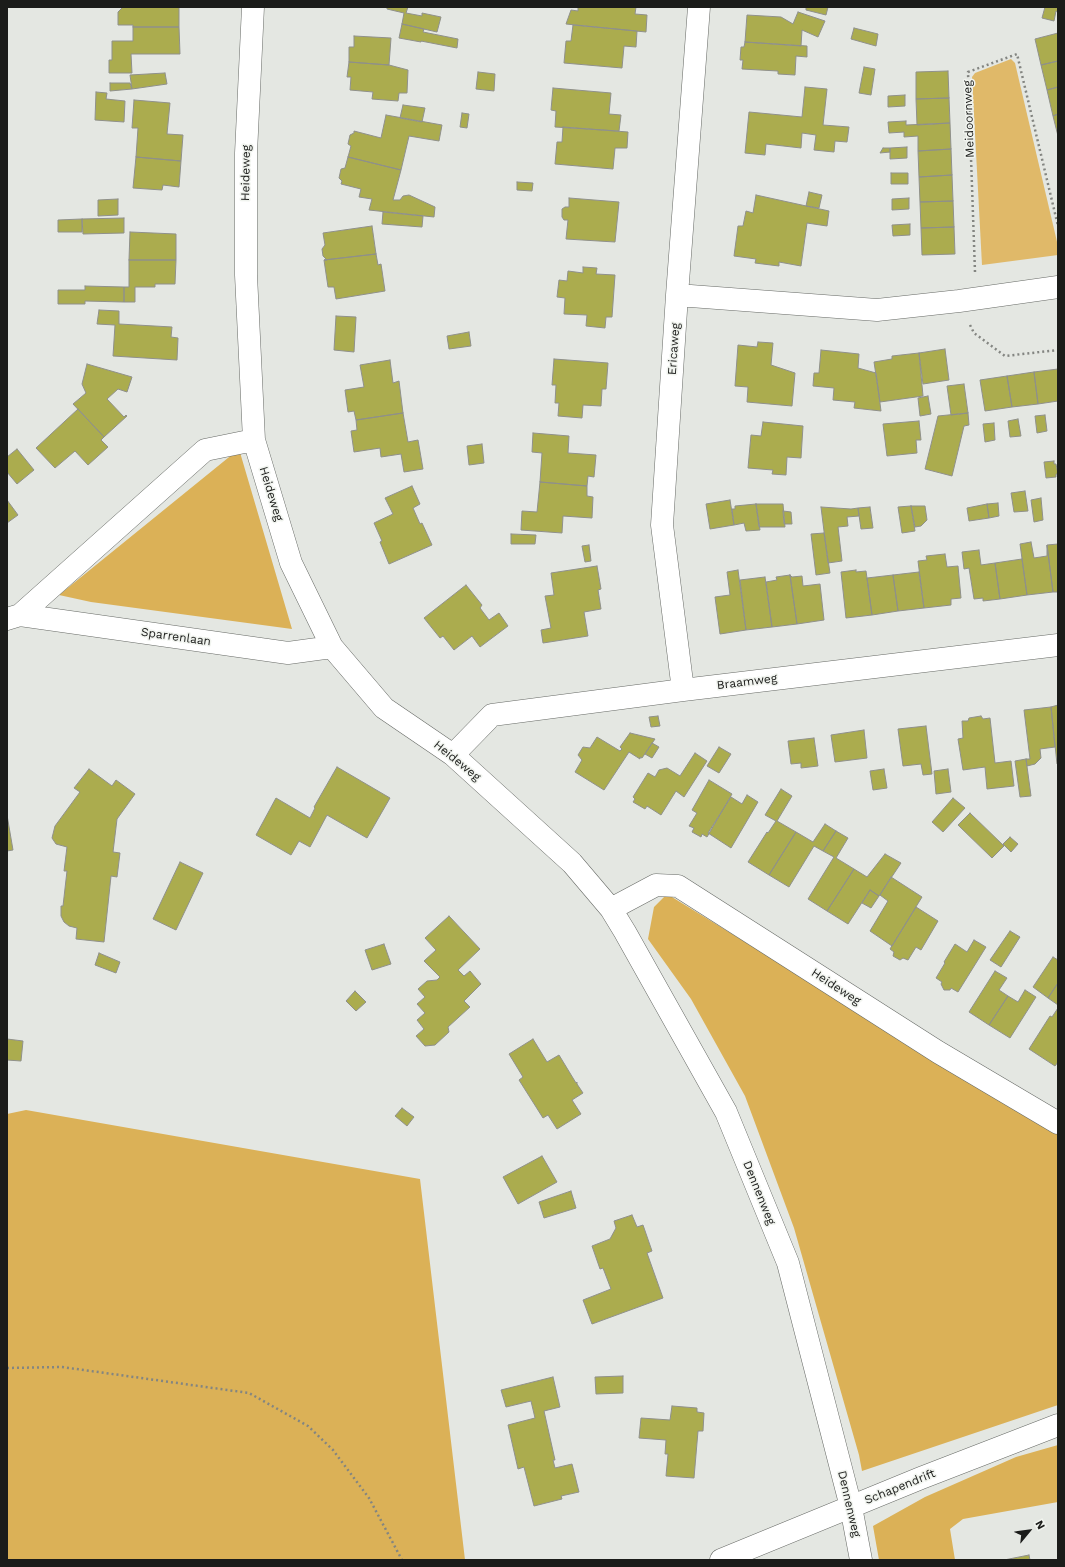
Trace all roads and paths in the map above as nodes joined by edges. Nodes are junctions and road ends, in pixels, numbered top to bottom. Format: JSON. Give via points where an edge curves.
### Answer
{"nodes":[{"id":1,"x":253,"y":7,"type":"edge"},
{"id":2,"x":699,"y":7,"type":"edge"},
{"id":3,"x":1058,"y":226,"type":"edge"},
{"id":4,"x":1058,"y":287,"type":"edge"},
{"id":5,"x":677,"y":296,"type":"junction"},
{"id":6,"x":967,"y":300,"type":"junction"},
{"id":7,"x":1058,"y":350,"type":"edge"},
{"id":8,"x":254,"y":440,"type":"junction"},
{"id":9,"x":14,"y":617,"type":"edge"},
{"id":10,"x":1058,"y":645,"type":"edge"},
{"id":11,"x":332,"y":647,"type":"junction"},
{"id":12,"x":684,"y":690,"type":"junction"},
{"id":13,"x":453,"y":755,"type":"junction"},
{"id":14,"x":572,"y":863,"type":"joint"},
{"id":15,"x":611,"y":909,"type":"junction"},
{"id":16,"x":1058,"y":1123,"type":"edge"},
{"id":17,"x":7,"y":1368,"type":"edge"},
{"id":18,"x":1058,"y":1425,"type":"edge"},
{"id":19,"x":851,"y":1507,"type":"junction"},
{"id":20,"x":402,"y":1560,"type":"edge"},
{"id":21,"x":721,"y":1560,"type":"edge"},
{"id":22,"x":861,"y":1560,"type":"edge"}],
"edges":[{"from":1,"to":8,"type":"street","name":"Heideweg","via":[[246,153],[246,275]]},
{"from":2,"to":5,"type":"street","name":"Ericaweg"},
{"from":3,"to":6,"type":"path","name":"Meidoornweg","via":[[1017,54],[968,72]]},
{"from":4,"to":6,"type":"street"},
{"from":5,"to":6,"type":"street","via":[[877,310]]},
{"from":5,"to":12,"type":"street","name":"Ericaweg","via":[[662,525]]},
{"from":6,"to":7,"type":"path","via":[[974,333],[1005,356]]},
{"from":8,"to":9,"type":"street","name":"Sparrenlaan","via":[[205,450]]},
{"from":8,"to":11,"type":"street","name":"Heideweg","via":[[291,563]]},
{"from":9,"to":11,"type":"street","name":"Sparrenlaan","via":[[288,653]]},
{"from":10,"to":12,"type":"street","name":"Braamweg"},
{"from":11,"to":13,"type":"street","name":"Heideweg","via":[[384,708]]},
{"from":12,"to":13,"type":"street","name":"Braamweg","via":[[492,715]]},
{"from":13,"to":14,"type":"street","name":"Heideweg"},
{"from":14,"to":15,"type":"street","name":"Dennenweg"},
{"from":15,"to":16,"type":"street","name":"Heideweg","via":[[656,885],[678,886],[938,1052]]},
{"from":15,"to":19,"type":"street","name":"Dennenweg","via":[[726,1112],[785,1256]]},
{"from":17,"to":20,"type":"path","via":[[62,1367],[249,1394],[308,1426],[333,1450],[369,1498]]},
{"from":18,"to":19,"type":"street","name":"Schapendrift"},
{"from":19,"to":21,"type":"street","name":"Schapendrift"},
{"from":19,"to":22,"type":"street","name":"Dennenweg"}]}
